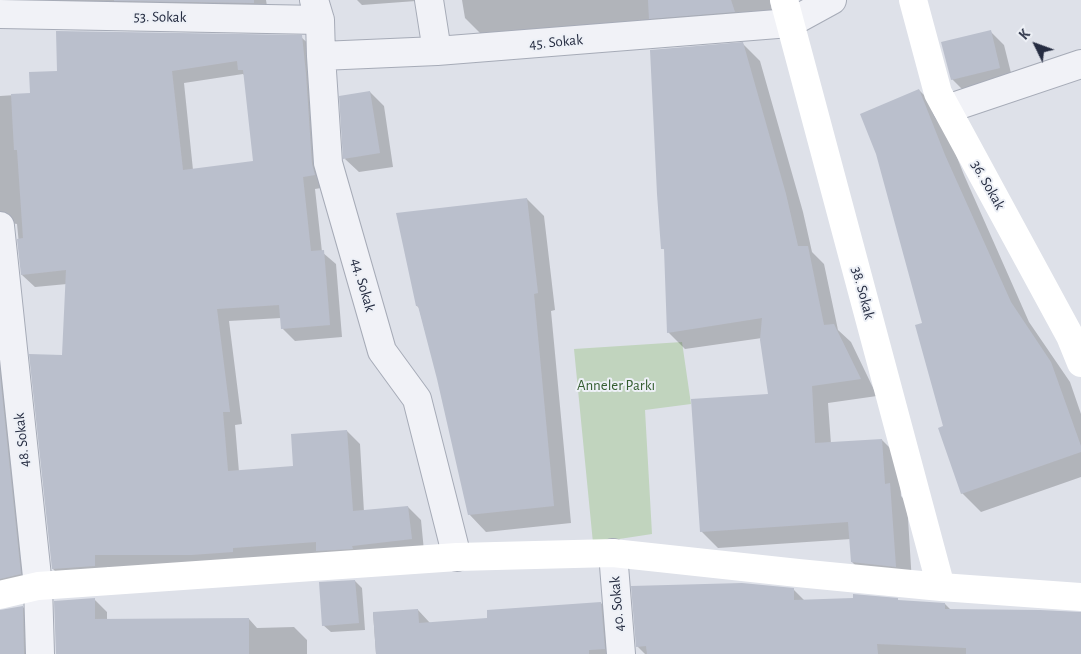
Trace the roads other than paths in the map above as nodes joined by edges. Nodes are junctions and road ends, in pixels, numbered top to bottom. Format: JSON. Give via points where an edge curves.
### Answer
{"nodes":[{"id":1,"x":429,"y":0,"type":"edge"},
{"id":2,"x":832,"y":0,"type":"edge"},
{"id":3,"x":913,"y":0,"type":"edge"},
{"id":4,"x":317,"y":10,"type":"edge"},
{"id":5,"x":787,"y":11,"type":"edge"},
{"id":6,"x":0,"y":14,"type":"edge"},
{"id":7,"x":437,"y":51,"type":"junction"},
{"id":8,"x":321,"y":56,"type":"junction"},
{"id":9,"x":1081,"y":64,"type":"edge"},
{"id":10,"x":947,"y":109,"type":"junction"},
{"id":11,"x":0,"y":226,"type":"edge"},
{"id":12,"x":1075,"y":333,"type":"edge"},
{"id":13,"x":1081,"y":363,"type":"edge"},
{"id":14,"x":612,"y":553,"type":"junction"},
{"id":15,"x":457,"y":557,"type":"junction"},
{"id":16,"x":38,"y":586,"type":"junction"},
{"id":17,"x":941,"y":587,"type":"junction"},
{"id":18,"x":0,"y":595,"type":"edge"},
{"id":19,"x":1081,"y":597,"type":"edge"},
{"id":20,"x":40,"y":654,"type":"edge"},
{"id":21,"x":621,"y":654,"type":"edge"}],
"edges":[{"from":1,"to":7,"type":"street"},
{"from":2,"to":5,"type":"street"},
{"from":3,"to":10,"type":"main road","name":"36. Sokak","via":[[938,93]]},
{"from":4,"to":6,"type":"street","name":"53. Sokak"},
{"from":4,"to":8,"type":"street","name":"44. Sokak"},
{"from":5,"to":7,"type":"street","name":"45. Sokak"},
{"from":5,"to":17,"type":"main road","name":"38. Sokak"},
{"from":7,"to":8,"type":"street","name":"45. Sokak"},
{"from":8,"to":15,"type":"street","name":"44. Sokak","via":[[328,162],[382,351],[418,399]]},
{"from":9,"to":10,"type":"street"},
{"from":10,"to":12,"type":"main road","name":"36. Sokak"},
{"from":11,"to":16,"type":"street","name":"48. Sokak"},
{"from":12,"to":13,"type":"main road","name":"36. Sokak"},
{"from":14,"to":15,"type":"main road"},
{"from":14,"to":17,"type":"main road"},
{"from":14,"to":21,"type":"street","name":"40. Sokak"},
{"from":15,"to":16,"type":"main road"},
{"from":16,"to":18,"type":"main road"},
{"from":16,"to":20,"type":"street","name":"48. Sokak"},
{"from":17,"to":19,"type":"main road"}]}
